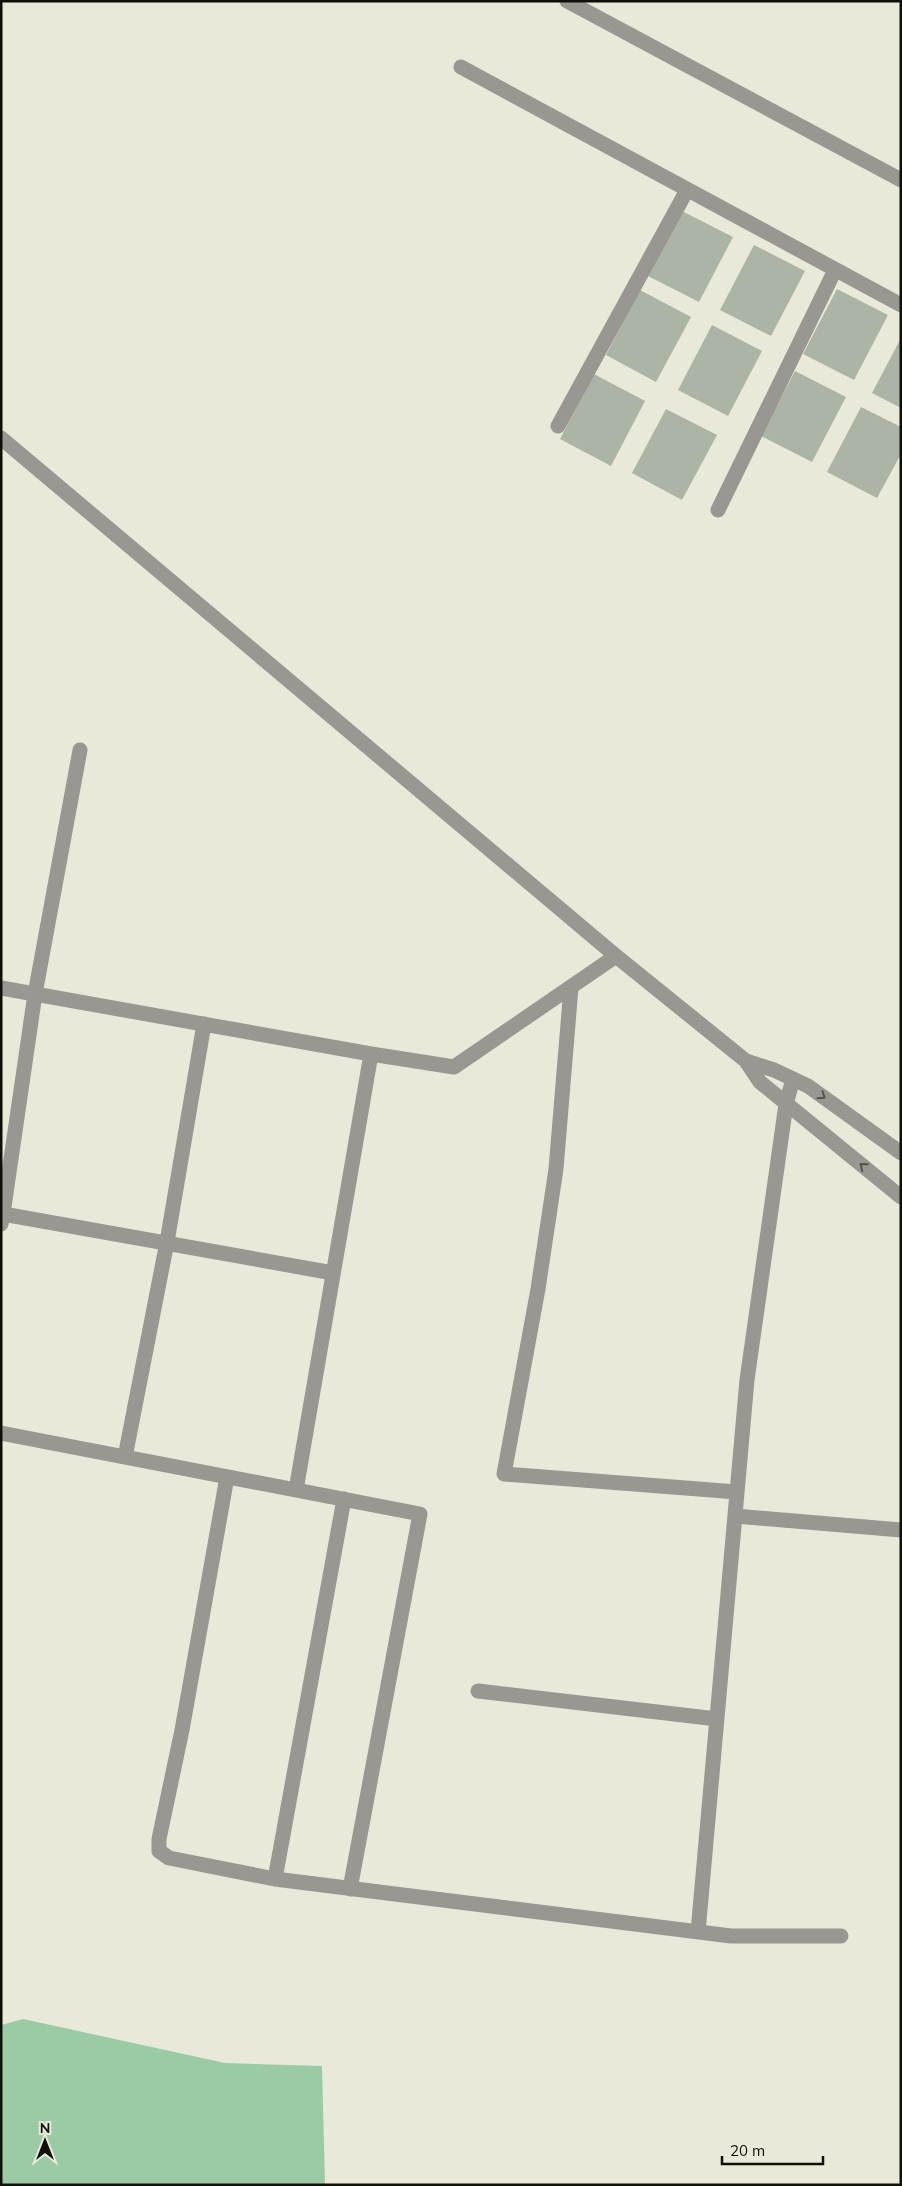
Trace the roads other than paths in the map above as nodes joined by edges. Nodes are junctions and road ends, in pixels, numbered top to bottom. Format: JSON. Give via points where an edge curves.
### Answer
{"nodes":[{"id":1,"x":567,"y":1,"type":"edge"},
{"id":2,"x":461,"y":67,"type":"dead end"},
{"id":3,"x":901,"y":180,"type":"edge"},
{"id":4,"x":688,"y":190,"type":"junction"},
{"id":5,"x":835,"y":270,"type":"junction"},
{"id":6,"x":901,"y":305,"type":"edge"},
{"id":7,"x":558,"y":426,"type":"dead end"},
{"id":8,"x":1,"y":438,"type":"edge"},
{"id":9,"x":718,"y":510,"type":"dead end"},
{"id":10,"x":80,"y":750,"type":"dead end"},
{"id":11,"x":616,"y":956,"type":"junction"},
{"id":12,"x":1,"y":988,"type":"edge"},
{"id":13,"x":571,"y":988,"type":"junction"},
{"id":14,"x":35,"y":994,"type":"junction"},
{"id":15,"x":204,"y":1024,"type":"junction"},
{"id":16,"x":372,"y":1054,"type":"junction"},
{"id":17,"x":746,"y":1061,"type":"junction"},
{"id":18,"x":793,"y":1079,"type":"junction"},
{"id":19,"x":786,"y":1104,"type":"junction"},
{"id":20,"x":901,"y":1153,"type":"edge"},
{"id":21,"x":901,"y":1197,"type":"edge"},
{"id":22,"x":2,"y":1217,"type":"edge"},
{"id":23,"x":167,"y":1242,"type":"junction"},
{"id":24,"x":333,"y":1273,"type":"junction"},
{"id":25,"x":1,"y":1433,"type":"edge"},
{"id":26,"x":125,"y":1457,"type":"junction"},
{"id":27,"x":227,"y":1477,"type":"junction"},
{"id":28,"x":296,"y":1490,"type":"junction"},
{"id":29,"x":737,"y":1492,"type":"junction"},
{"id":30,"x":344,"y":1499,"type":"junction"},
{"id":31,"x":735,"y":1516,"type":"junction"},
{"id":32,"x":901,"y":1530,"type":"edge"},
{"id":33,"x":478,"y":1691,"type":"dead end"},
{"id":34,"x":718,"y":1719,"type":"junction"},
{"id":35,"x":275,"y":1879,"type":"junction"},
{"id":36,"x":350,"y":1889,"type":"junction"},
{"id":37,"x":698,"y":1932,"type":"junction"},
{"id":38,"x":841,"y":1936,"type":"dead end"}],
"edges":[{"from":1,"to":3,"type":"street"},
{"from":2,"to":4,"type":"street"},
{"from":4,"to":5,"type":"street"},
{"from":4,"to":7,"type":"street"},
{"from":5,"to":6,"type":"street"},
{"from":5,"to":9,"type":"street"},
{"from":8,"to":11,"type":"street"},
{"from":10,"to":14,"type":"street"},
{"from":11,"to":13,"type":"street"},
{"from":11,"to":17,"type":"street"},
{"from":12,"to":14,"type":"street"},
{"from":13,"to":16,"type":"street","via":[[454,1067]]},
{"from":13,"to":29,"type":"street","via":[[556,1168],[538,1290],[504,1474]]},
{"from":14,"to":15,"type":"street"},
{"from":14,"to":22,"type":"street"},
{"from":15,"to":16,"type":"street"},
{"from":15,"to":23,"type":"street"},
{"from":16,"to":24,"type":"street"},
{"from":17,"to":18,"type":"street"},
{"from":17,"to":19,"type":"street","via":[[760,1082]]},
{"from":18,"to":19,"type":"street"},
{"from":18,"to":20,"type":"street","one_way":true,"via":[[808,1086]]},
{"from":21,"to":19,"type":"street","one_way":true},
{"from":19,"to":29,"type":"street","via":[[747,1380]]},
{"from":22,"to":23,"type":"street"},
{"from":23,"to":24,"type":"street"},
{"from":23,"to":26,"type":"street"},
{"from":24,"to":28,"type":"street"},
{"from":25,"to":26,"type":"street"},
{"from":26,"to":27,"type":"street"},
{"from":27,"to":28,"type":"street"},
{"from":27,"to":35,"type":"street","via":[[159,1851],[169,1858]]},
{"from":28,"to":30,"type":"street"},
{"from":29,"to":31,"type":"street"},
{"from":30,"to":35,"type":"street"},
{"from":30,"to":36,"type":"street","via":[[420,1514]]},
{"from":31,"to":32,"type":"street"},
{"from":31,"to":34,"type":"street"},
{"from":33,"to":34,"type":"street"},
{"from":34,"to":37,"type":"street"},
{"from":35,"to":36,"type":"street"},
{"from":36,"to":37,"type":"street"},
{"from":37,"to":38,"type":"street","via":[[731,1936]]}]}
